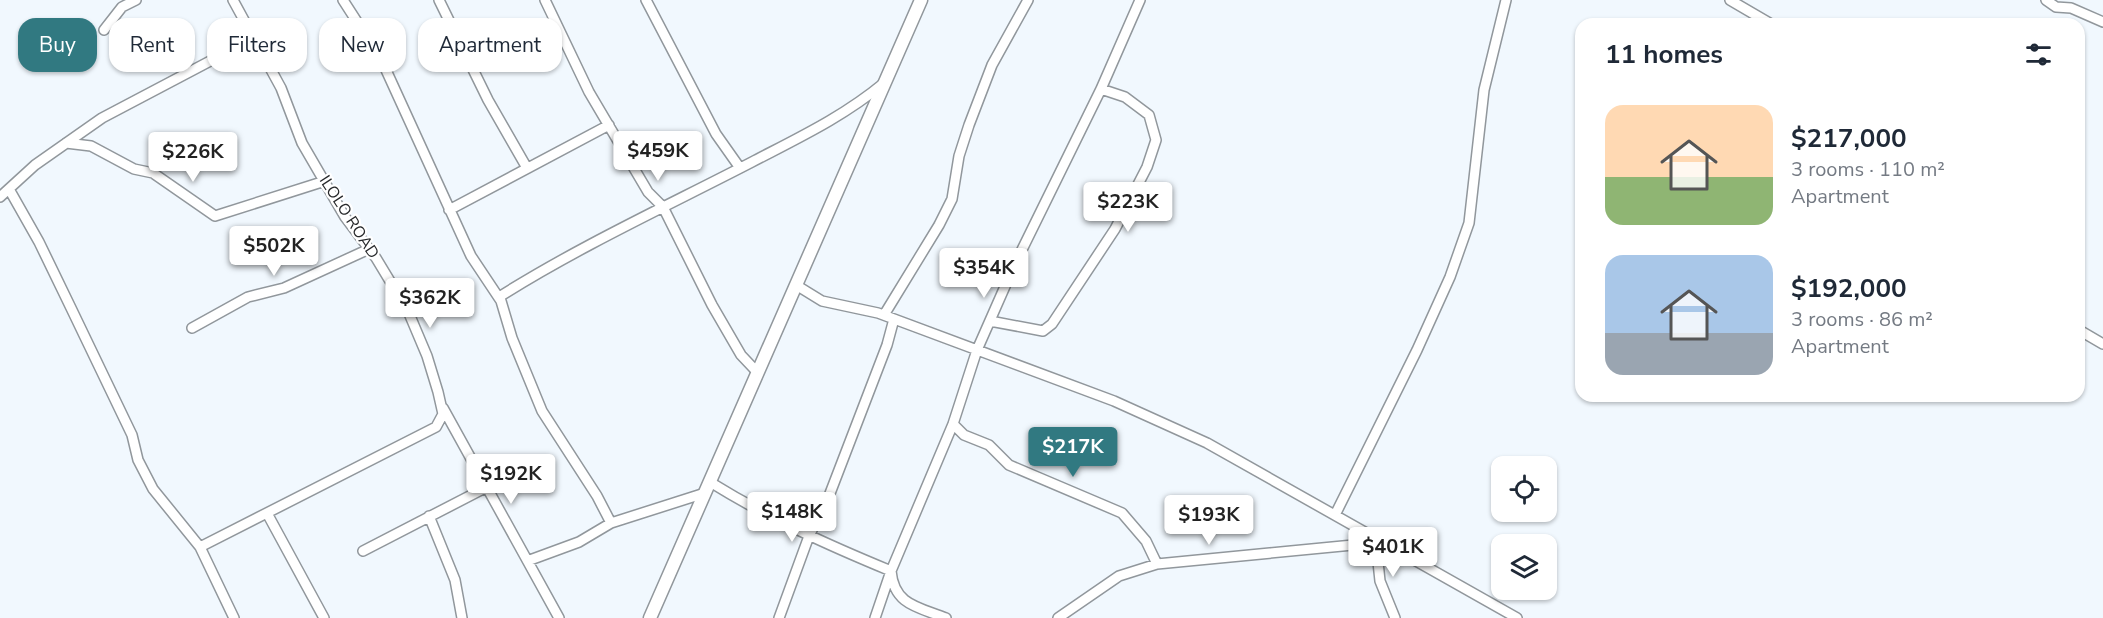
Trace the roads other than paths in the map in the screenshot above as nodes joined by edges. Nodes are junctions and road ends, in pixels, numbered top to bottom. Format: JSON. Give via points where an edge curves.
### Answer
{"nodes":[{"id":1,"x":135,"y":0,"type":"edge"},
{"id":2,"x":232,"y":0,"type":"edge"},
{"id":3,"x":343,"y":0,"type":"edge"},
{"id":4,"x":439,"y":0,"type":"edge"},
{"id":5,"x":545,"y":0,"type":"edge"},
{"id":6,"x":646,"y":0,"type":"edge"},
{"id":7,"x":921,"y":0,"type":"edge"},
{"id":8,"x":1028,"y":0,"type":"edge"},
{"id":9,"x":1140,"y":0,"type":"edge"},
{"id":10,"x":1506,"y":0,"type":"edge"},
{"id":11,"x":1731,"y":0,"type":"edge"},
{"id":12,"x":2046,"y":0,"type":"edge"},
{"id":13,"x":241,"y":18,"type":"edge"},
{"id":14,"x":1761,"y":18,"type":"edge"},
{"id":15,"x":2103,"y":22,"type":"edge"},
{"id":16,"x":105,"y":30,"type":"dead end"},
{"id":17,"x":207,"y":63,"type":"edge"},
{"id":18,"x":272,"y":72,"type":"edge"},
{"id":19,"x":886,"y":81,"type":"junction"},
{"id":20,"x":1101,"y":89,"type":"junction"},
{"id":21,"x":609,"y":125,"type":"junction"},
{"id":22,"x":66,"y":143,"type":"junction"},
{"id":23,"x":527,"y":168,"type":"junction"},
{"id":24,"x":740,"y":168,"type":"junction"},
{"id":25,"x":325,"y":181,"type":"junction"},
{"id":26,"x":9,"y":189,"type":"junction"},
{"id":27,"x":0,"y":197,"type":"edge"},
{"id":28,"x":663,"y":207,"type":"junction"},
{"id":29,"x":449,"y":210,"type":"junction"},
{"id":30,"x":369,"y":249,"type":"junction"},
{"id":31,"x":796,"y":285,"type":"junction"},
{"id":32,"x":499,"y":297,"type":"junction"},
{"id":33,"x":884,"y":315,"type":"junction"},
{"id":34,"x":894,"y":319,"type":"junction"},
{"id":35,"x":990,"y":321,"type":"junction"},
{"id":36,"x":192,"y":328,"type":"dead end"},
{"id":37,"x":2085,"y":334,"type":"edge"},
{"id":38,"x":2103,"y":344,"type":"edge"},
{"id":39,"x":977,"y":350,"type":"junction"},
{"id":40,"x":758,"y":373,"type":"junction"},
{"id":41,"x":441,"y":404,"type":"junction"},
{"id":42,"x":953,"y":424,"type":"junction"},
{"id":43,"x":485,"y":488,"type":"junction"},
{"id":44,"x":708,"y":488,"type":"junction"},
{"id":45,"x":268,"y":515,"type":"junction"},
{"id":46,"x":1335,"y":515,"type":"junction"},
{"id":47,"x":429,"y":516,"type":"junction"},
{"id":48,"x":611,"y":524,"type":"junction"},
{"id":49,"x":808,"y":536,"type":"junction"},
{"id":50,"x":1380,"y":543,"type":"junction"},
{"id":51,"x":200,"y":547,"type":"junction"},
{"id":52,"x":363,"y":551,"type":"dead end"},
{"id":53,"x":530,"y":560,"type":"junction"},
{"id":54,"x":1157,"y":564,"type":"junction"},
{"id":55,"x":891,"y":571,"type":"junction"},
{"id":56,"x":234,"y":618,"type":"edge"},
{"id":57,"x":324,"y":618,"type":"edge"},
{"id":58,"x":462,"y":618,"type":"edge"},
{"id":59,"x":559,"y":618,"type":"edge"},
{"id":60,"x":650,"y":618,"type":"edge"},
{"id":61,"x":779,"y":618,"type":"edge"},
{"id":62,"x":875,"y":618,"type":"edge"},
{"id":63,"x":946,"y":618,"type":"edge"},
{"id":64,"x":1058,"y":618,"type":"edge"},
{"id":65,"x":1395,"y":618,"type":"edge"},
{"id":66,"x":1517,"y":618,"type":"edge"}],
"edges":[{"from":1,"to":16,"type":"street","via":[[122,7]]},
{"from":2,"to":13,"type":"street","name":"ILOLO ROAD"},
{"from":3,"to":29,"type":"street","via":[[381,59]]},
{"from":4,"to":23,"type":"street"},
{"from":5,"to":21,"type":"street"},
{"from":6,"to":24,"type":"street","via":[[716,134]]},
{"from":7,"to":19,"type":"street"},
{"from":8,"to":33,"type":"street","via":[[992,65],[959,156],[952,199]]},
{"from":9,"to":20,"type":"street"},
{"from":10,"to":46,"type":"street","via":[[1484,90],[1469,223],[1417,351]]},
{"from":11,"to":14,"type":"street"},
{"from":12,"to":15,"type":"street"},
{"from":17,"to":22,"type":"street","via":[[125,104]]},
{"from":18,"to":25,"type":"street","name":"ILOLO ROAD","via":[[302,143]]},
{"from":19,"to":24,"type":"street","via":[[807,136]]},
{"from":19,"to":31,"type":"street"},
{"from":20,"to":35,"type":"street"},
{"from":20,"to":35,"type":"street","via":[[1125,97],[1149,115],[1156,140],[1147,167],[1094,264],[1052,324],[1043,331]]},
{"from":21,"to":23,"type":"street"},
{"from":21,"to":28,"type":"street","via":[[648,192]]},
{"from":22,"to":25,"type":"street","via":[[91,146],[134,169],[153,173],[215,216]]},
{"from":22,"to":26,"type":"street"},
{"from":23,"to":29,"type":"street"},
{"from":24,"to":28,"type":"street"},
{"from":25,"to":30,"type":"street","name":"ILOLO ROAD"},
{"from":26,"to":27,"type":"street"},
{"from":26,"to":51,"type":"street","via":[[39,242],[132,435],[138,460],[153,489]]},
{"from":28,"to":32,"type":"street"},
{"from":28,"to":40,"type":"street","via":[[712,305],[741,355]]},
{"from":29,"to":32,"type":"street","via":[[471,256]]},
{"from":30,"to":36,"type":"street","via":[[284,288],[248,297]]},
{"from":30,"to":41,"type":"street","name":"ILOLO ROAD","via":[[408,311]]},
{"from":31,"to":33,"type":"street","via":[[822,301]]},
{"from":31,"to":40,"type":"street"},
{"from":32,"to":48,"type":"street","via":[[528,381]]},
{"from":33,"to":34,"type":"street"},
{"from":34,"to":39,"type":"street"},
{"from":34,"to":49,"type":"street","via":[[888,345],[829,496]]},
{"from":35,"to":39,"type":"street"},
{"from":37,"to":38,"type":"street"},
{"from":39,"to":42,"type":"street"},
{"from":39,"to":46,"type":"street","via":[[1114,401],[1186,434]]},
{"from":40,"to":44,"type":"street"},
{"from":41,"to":43,"type":"street","name":"ILOLO ROAD"},
{"from":41,"to":45,"type":"street","via":[[442,414],[436,427]]},
{"from":42,"to":54,"type":"street","via":[[964,435],[989,445],[1009,465],[1122,513],[1146,541]]},
{"from":42,"to":55,"type":"street"},
{"from":43,"to":47,"type":"street"},
{"from":43,"to":53,"type":"street","name":"ILOLO ROAD"},
{"from":44,"to":48,"type":"street"},
{"from":44,"to":49,"type":"street"},
{"from":44,"to":60,"type":"street"},
{"from":45,"to":51,"type":"street"},
{"from":45,"to":57,"type":"street"},
{"from":46,"to":50,"type":"street"},
{"from":47,"to":52,"type":"street"},
{"from":47,"to":58,"type":"street","via":[[455,580]]},
{"from":48,"to":53,"type":"street","via":[[579,542]]},
{"from":49,"to":55,"type":"street"},
{"from":49,"to":61,"type":"street"},
{"from":50,"to":54,"type":"street"},
{"from":50,"to":65,"type":"street","via":[[1380,581]]},
{"from":50,"to":66,"type":"street"},
{"from":51,"to":56,"type":"street"},
{"from":53,"to":59,"type":"street","name":"ILOLO ROAD"},
{"from":54,"to":64,"type":"street","via":[[1119,576]]},
{"from":55,"to":62,"type":"street"},
{"from":55,"to":63,"type":"street","via":[[892,586],[905,602]]}]}
